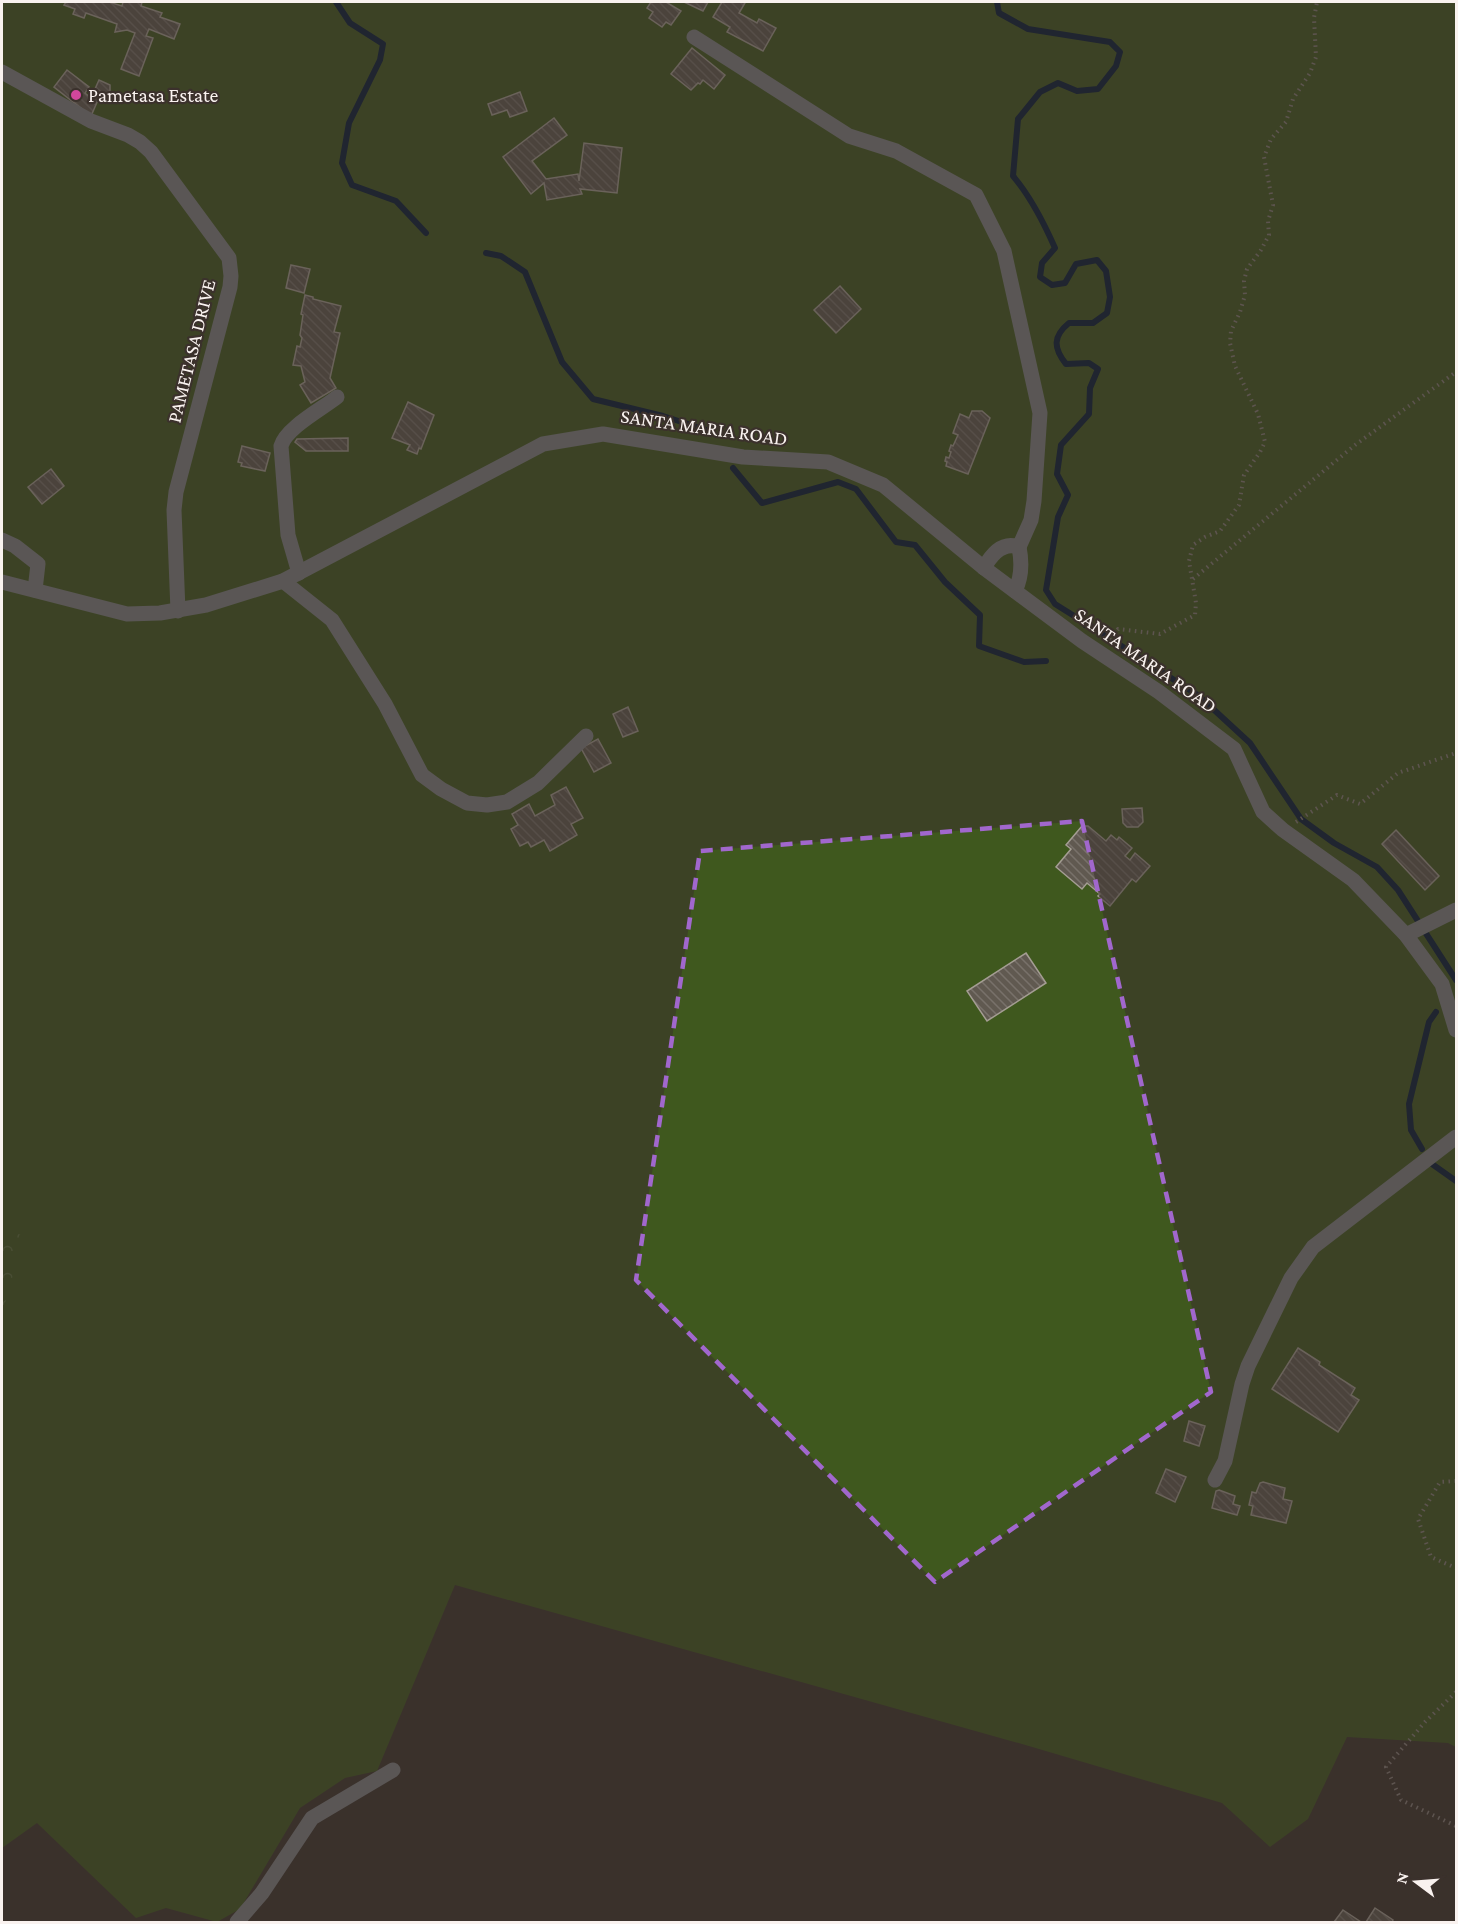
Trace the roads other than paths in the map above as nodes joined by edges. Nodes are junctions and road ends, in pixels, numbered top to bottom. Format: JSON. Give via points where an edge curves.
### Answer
{"nodes":[{"id":1,"x":694,"y":37,"type":"dead end"},
{"id":2,"x":2,"y":72,"type":"edge"},
{"id":3,"x":337,"y":398,"type":"dead end"},
{"id":4,"x":2,"y":540,"type":"edge"},
{"id":5,"x":1018,"y":547,"type":"junction"},
{"id":6,"x":984,"y":567,"type":"junction"},
{"id":7,"x":298,"y":573,"type":"junction"},
{"id":8,"x":283,"y":581,"type":"junction"},
{"id":9,"x":2,"y":582,"type":"edge"},
{"id":10,"x":35,"y":590,"type":"junction"},
{"id":11,"x":1015,"y":591,"type":"junction"},
{"id":12,"x":178,"y":611,"type":"junction"},
{"id":13,"x":586,"y":736,"type":"dead end"},
{"id":14,"x":1456,"y":910,"type":"edge"},
{"id":15,"x":1409,"y":933,"type":"junction"},
{"id":16,"x":1456,"y":1030,"type":"edge"},
{"id":17,"x":1456,"y":1137,"type":"edge"},
{"id":18,"x":1215,"y":1480,"type":"dead end"},
{"id":19,"x":393,"y":1770,"type":"dead end"},
{"id":20,"x":237,"y":1923,"type":"edge"}],
"edges":[{"from":1,"to":5,"type":"street","via":[[849,136],[896,151],[976,195],[1004,250],[1040,413],[1031,520]]},
{"from":2,"to":12,"type":"street","name":"PAMETASA DRIVE","via":[[91,121],[140,142],[229,258],[230,287],[176,492]]},
{"from":3,"to":7,"type":"street","via":[[291,431],[281,446],[288,534]]},
{"from":4,"to":10,"type":"street","via":[[38,564]]},
{"from":5,"to":6,"type":"street","via":[[1007,546],[993,553]]},
{"from":5,"to":11,"type":"street","via":[[1020,576]]},
{"from":6,"to":7,"type":"street","name":"SANTA MARIA ROAD","via":[[883,485],[828,462],[743,457],[603,434],[543,444]]},
{"from":6,"to":11,"type":"street","name":"SANTA MARIA ROAD"},
{"from":7,"to":8,"type":"street","name":"SANTA MARIA ROAD"},
{"from":8,"to":12,"type":"street","name":"SANTA MARIA ROAD"},
{"from":8,"to":13,"type":"street","via":[[332,620],[385,704],[422,775],[467,803],[507,802],[538,783]]},
{"from":9,"to":10,"type":"street","name":"SANTA MARIA ROAD"},
{"from":10,"to":12,"type":"street","name":"SANTA MARIA ROAD","via":[[127,614]]},
{"from":11,"to":15,"type":"street","name":"SANTA MARIA ROAD","via":[[1234,749],[1263,812],[1283,831],[1353,880]]},
{"from":14,"to":15,"type":"street"},
{"from":15,"to":16,"type":"street","name":"SANTA MARIA ROAD","via":[[1442,984]]},
{"from":17,"to":18,"type":"street","via":[[1313,1247],[1291,1278],[1248,1365],[1228,1450]]},
{"from":19,"to":20,"type":"street","via":[[312,1818]]}]}
